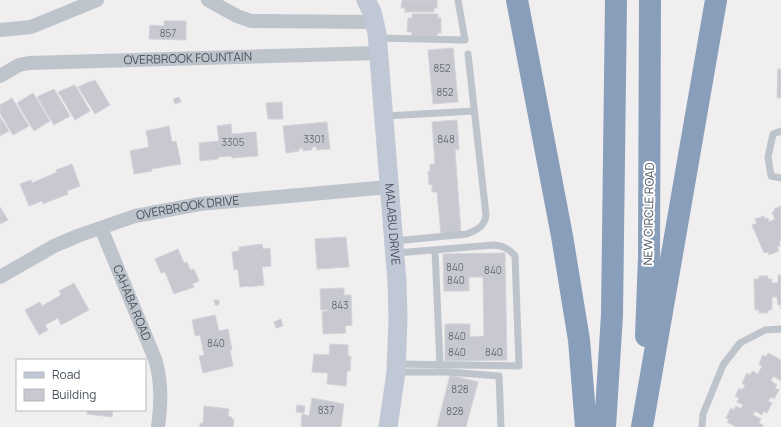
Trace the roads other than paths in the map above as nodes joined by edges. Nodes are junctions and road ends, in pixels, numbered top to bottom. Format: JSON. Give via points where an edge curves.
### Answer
{"nodes":[{"id":1,"x":97,"y":0,"type":"edge"},
{"id":2,"x":208,"y":0,"type":"edge"},
{"id":3,"x":366,"y":0,"type":"edge"},
{"id":4,"x":458,"y":0,"type":"edge"},
{"id":5,"x":517,"y":0,"type":"edge"},
{"id":6,"x":616,"y":0,"type":"edge"},
{"id":7,"x":650,"y":0,"type":"edge"},
{"id":8,"x":716,"y":0,"type":"edge"},
{"id":9,"x":0,"y":30,"type":"edge"},
{"id":10,"x":377,"y":38,"type":"junction"},
{"id":11,"x":468,"y":54,"type":"dead end"},
{"id":12,"x":0,"y":76,"type":"edge"},
{"id":13,"x":474,"y":111,"type":"junction"},
{"id":14,"x":384,"y":116,"type":"junction"},
{"id":15,"x":781,"y":131,"type":"edge"},
{"id":16,"x":781,"y":178,"type":"edge"},
{"id":17,"x":389,"y":187,"type":"junction"},
{"id":18,"x":101,"y":228,"type":"junction"},
{"id":19,"x":394,"y":247,"type":"junction"},
{"id":20,"x":435,"y":250,"type":"junction"},
{"id":21,"x":0,"y":277,"type":"edge"},
{"id":22,"x":781,"y":329,"type":"edge"},
{"id":23,"x":440,"y":365,"type":"junction"},
{"id":24,"x":397,"y":368,"type":"junction"},
{"id":25,"x":158,"y":427,"type":"edge"},
{"id":26,"x":388,"y":427,"type":"edge"},
{"id":27,"x":501,"y":427,"type":"edge"},
{"id":28,"x":586,"y":427,"type":"edge"},
{"id":29,"x":605,"y":427,"type":"edge"},
{"id":30,"x":641,"y":427,"type":"edge"},
{"id":31,"x":702,"y":427,"type":"edge"}],
"edges":[{"from":1,"to":9,"type":"street","via":[[31,27]]},
{"from":2,"to":10,"type":"street","via":[[251,21]]},
{"from":3,"to":10,"type":"street","name":"MALABU DRIVE"},
{"from":4,"to":10,"type":"lane","via":[[465,40]]},
{"from":5,"to":28,"type":"highway","via":[[579,340]]},
{"from":6,"to":29,"type":"highway","via":[[612,315]]},
{"from":7,"to":30,"type":"highway","name":"NEW CIRCLE ROAD","via":[[649,257]]},
{"from":8,"to":30,"type":"highway"},
{"from":10,"to":12,"type":"street","name":"OVERBROOK FOUNTAIN","via":[[29,62]]},
{"from":10,"to":14,"type":"street","name":"MALABU DRIVE"},
{"from":11,"to":13,"type":"lane"},
{"from":13,"to":14,"type":"lane"},
{"from":13,"to":19,"type":"lane","via":[[486,222],[476,231],[467,234]]},
{"from":14,"to":17,"type":"street","name":"MALABU DRIVE"},
{"from":15,"to":16,"type":"lane","via":[[772,134],[768,157],[771,176]]},
{"from":17,"to":18,"type":"street","name":"OVERBROOK DRIVE","via":[[200,204],[135,216]]},
{"from":17,"to":19,"type":"street","name":"MALABU DRIVE"},
{"from":18,"to":21,"type":"street","name":"OVERBROOK DRIVE","via":[[54,246]]},
{"from":18,"to":25,"type":"street","name":"CAHABA ROAD","via":[[156,359],[161,406]]},
{"from":19,"to":20,"type":"lane"},
{"from":19,"to":24,"type":"street","name":"MALABU DRIVE","via":[[398,319]]},
{"from":20,"to":23,"type":"lane"},
{"from":20,"to":23,"type":"lane","via":[[502,246],[515,256],[519,366]]},
{"from":22,"to":31,"type":"lane","via":[[765,330],[740,343],[723,366],[703,414]]},
{"from":23,"to":24,"type":"lane"},
{"from":24,"to":26,"type":"street","name":"MALABU DRIVE"},
{"from":24,"to":27,"type":"lane","via":[[499,376]]}]}
